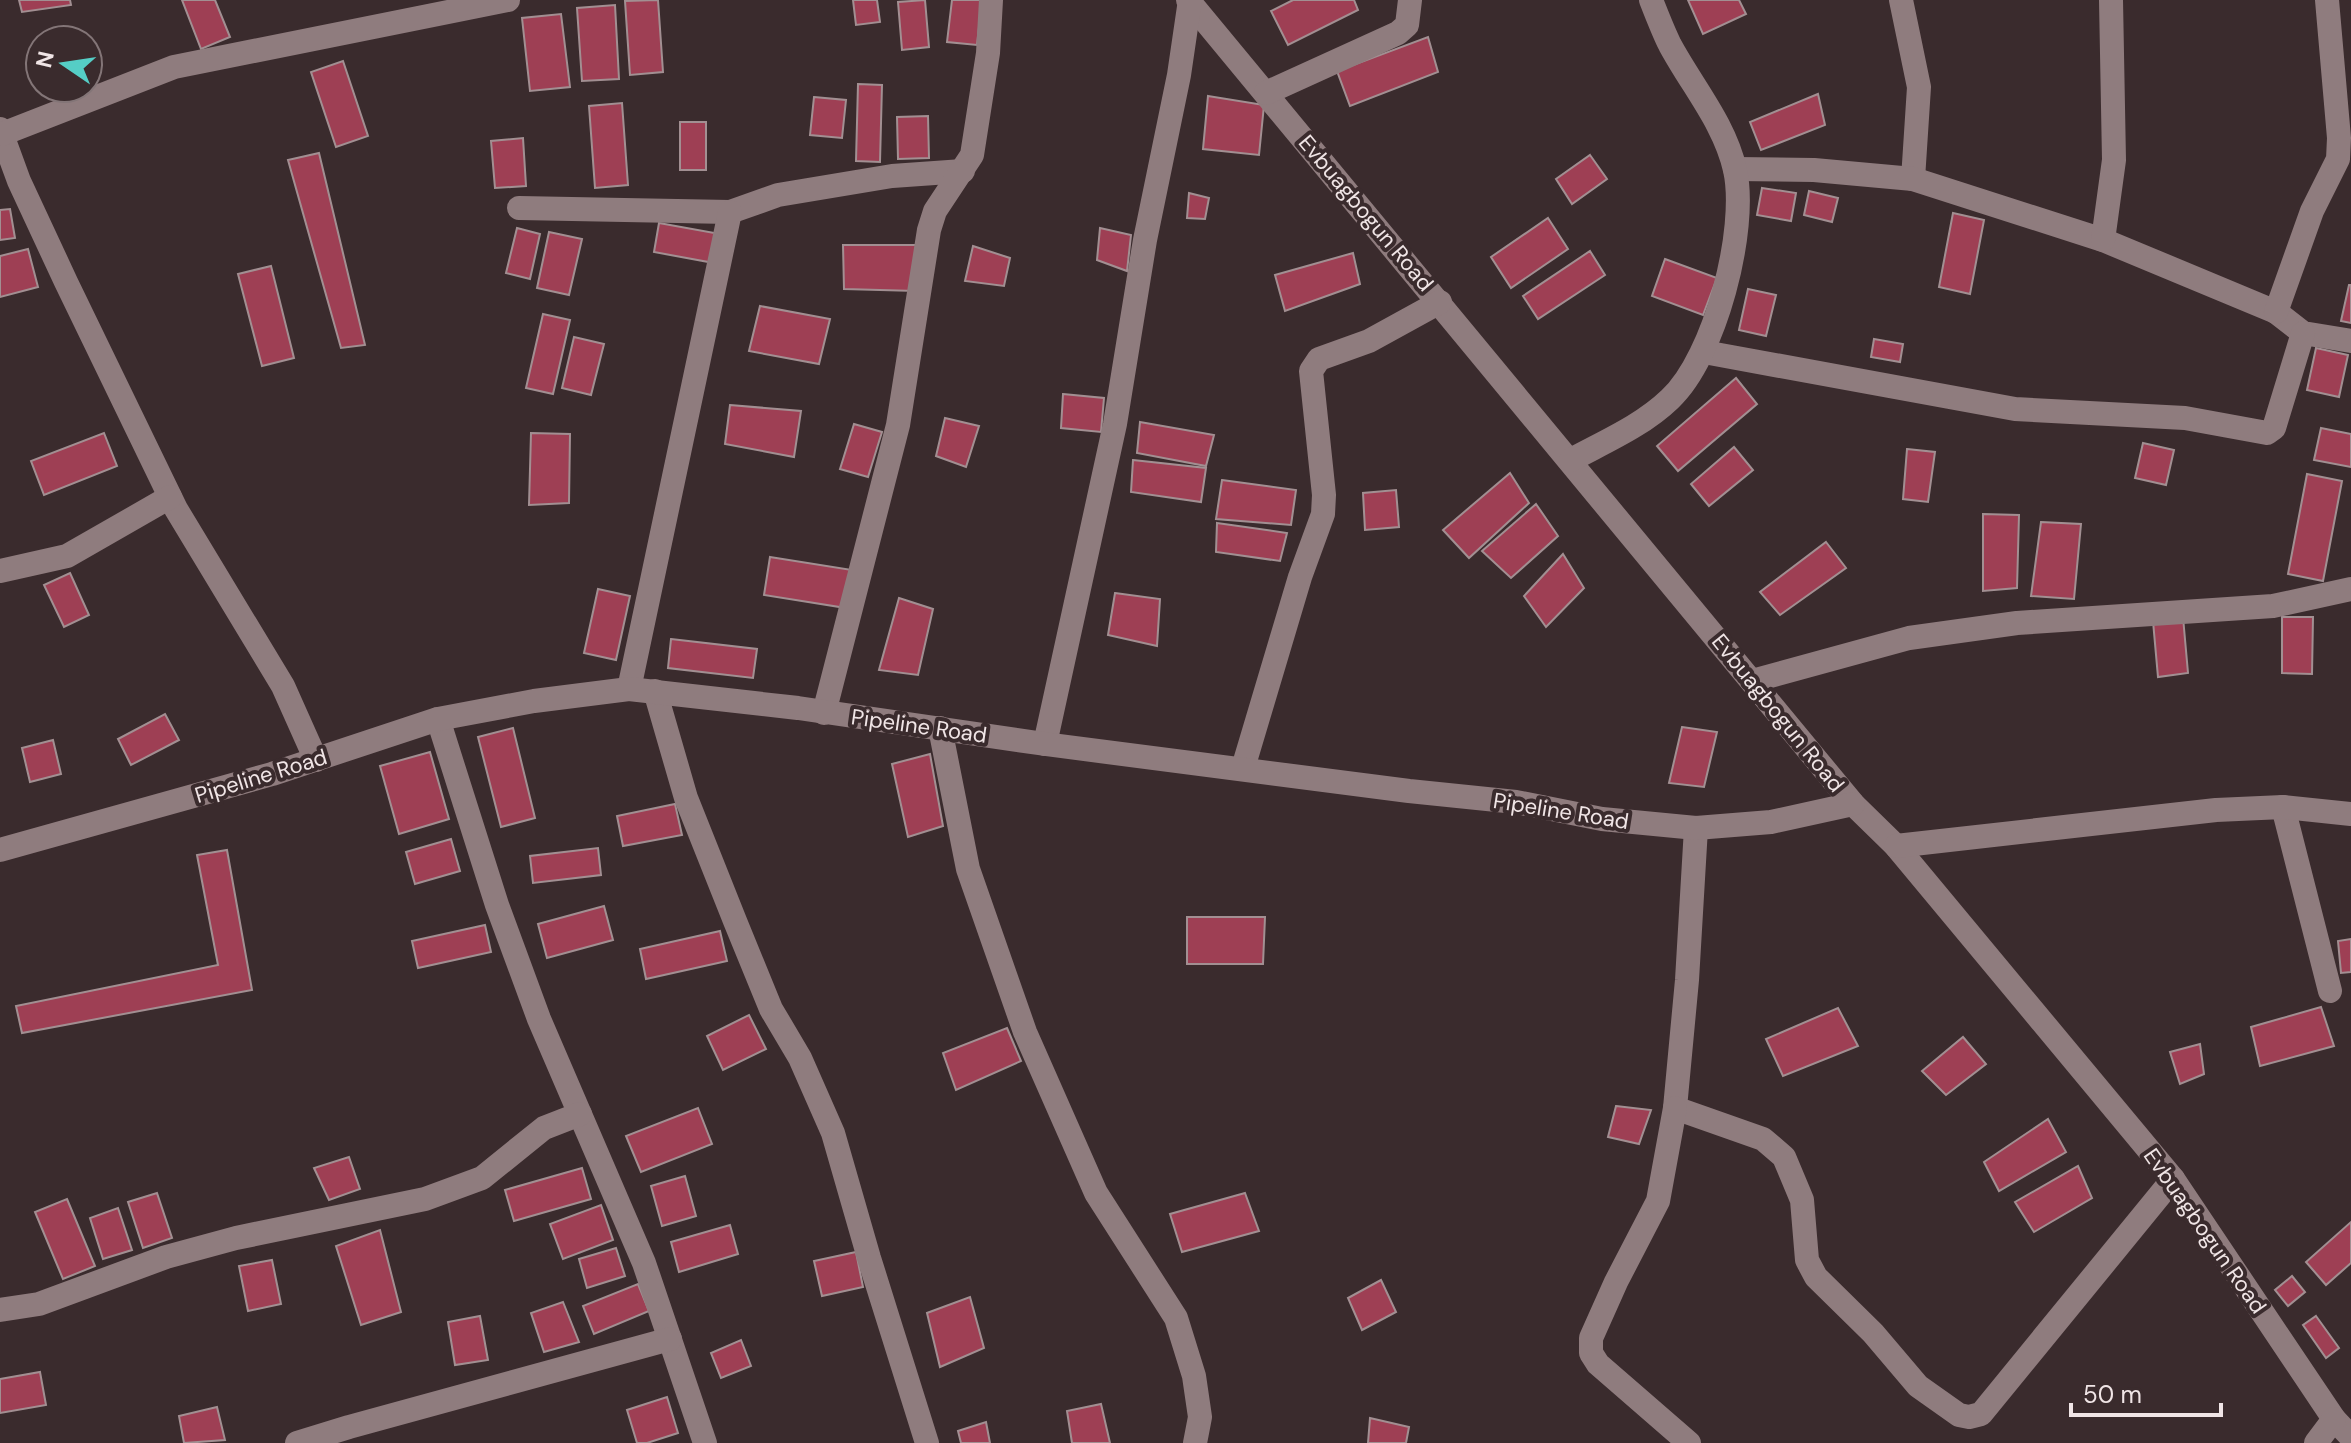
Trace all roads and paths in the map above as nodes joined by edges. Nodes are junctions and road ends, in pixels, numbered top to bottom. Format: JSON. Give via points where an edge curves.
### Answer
{"nodes":[{"id":1,"x":508,"y":0,"type":"edge"},
{"id":2,"x":991,"y":0,"type":"edge"},
{"id":3,"x":1410,"y":0,"type":"edge"},
{"id":4,"x":1651,"y":0,"type":"edge"},
{"id":5,"x":1901,"y":0,"type":"edge"},
{"id":6,"x":2111,"y":0,"type":"edge"},
{"id":7,"x":2327,"y":0,"type":"edge"},
{"id":8,"x":1190,"y":1,"type":"edge"},
{"id":9,"x":1266,"y":93,"type":"junction"},
{"id":10,"x":1,"y":132,"type":"edge"},
{"id":11,"x":1735,"y":169,"type":"junction"},
{"id":12,"x":963,"y":171,"type":"junction"},
{"id":13,"x":913,"y":174,"type":"junction"},
{"id":14,"x":1913,"y":179,"type":"junction"},
{"id":15,"x":10,"y":184,"type":"edge"},
{"id":16,"x":519,"y":208,"type":"dead end"},
{"id":17,"x":935,"y":211,"type":"junction"},
{"id":18,"x":730,"y":212,"type":"junction"},
{"id":19,"x":2103,"y":240,"type":"junction"},
{"id":20,"x":1440,"y":302,"type":"junction"},
{"id":21,"x":2276,"y":312,"type":"junction"},
{"id":22,"x":2303,"y":333,"type":"junction"},
{"id":23,"x":2351,"y":341,"type":"edge"},
{"id":24,"x":1704,"y":352,"type":"junction"},
{"id":25,"x":1571,"y":460,"type":"junction"},
{"id":26,"x":170,"y":497,"type":"junction"},
{"id":27,"x":0,"y":571,"type":"edge"},
{"id":28,"x":2351,"y":589,"type":"edge"},
{"id":29,"x":1752,"y":681,"type":"junction"},
{"id":30,"x":629,"y":689,"type":"junction"},
{"id":31,"x":655,"y":691,"type":"junction"},
{"id":32,"x":824,"y":713,"type":"junction"},
{"id":33,"x":438,"y":719,"type":"junction"},
{"id":34,"x":940,"y":728,"type":"junction"},
{"id":35,"x":1045,"y":744,"type":"junction"},
{"id":36,"x":316,"y":760,"type":"junction"},
{"id":37,"x":1243,"y":768,"type":"junction"},
{"id":38,"x":1853,"y":804,"type":"junction"},
{"id":39,"x":2283,"y":807,"type":"junction"},
{"id":40,"x":2351,"y":814,"type":"edge"},
{"id":41,"x":1696,"y":828,"type":"junction"},
{"id":42,"x":1896,"y":846,"type":"junction"},
{"id":43,"x":0,"y":850,"type":"edge"},
{"id":44,"x":2330,"y":991,"type":"dead end"},
{"id":45,"x":1675,"y":1108,"type":"junction"},
{"id":46,"x":580,"y":1114,"type":"junction"},
{"id":47,"x":2173,"y":1179,"type":"junction"},
{"id":48,"x":0,"y":1310,"type":"edge"},
{"id":49,"x":670,"y":1339,"type":"junction"},
{"id":50,"x":2334,"y":1419,"type":"junction"},
{"id":51,"x":2351,"y":1437,"type":"edge"},
{"id":52,"x":297,"y":1443,"type":"edge"},
{"id":53,"x":705,"y":1443,"type":"edge"},
{"id":54,"x":927,"y":1443,"type":"edge"},
{"id":55,"x":1195,"y":1443,"type":"edge"},
{"id":56,"x":1689,"y":1443,"type":"edge"},
{"id":57,"x":2316,"y":1443,"type":"edge"}],
"edges":[{"from":1,"to":10,"type":"street","via":[[174,67]]},
{"from":2,"to":12,"type":"street","via":[[977,131]]},
{"from":3,"to":9,"type":"street","via":[[1407,25],[1398,33]]},
{"from":4,"to":11,"type":"street"},
{"from":5,"to":14,"type":"street","via":[[1919,87]]},
{"from":6,"to":19,"type":"street","via":[[2114,160]]},
{"from":7,"to":21,"type":"street","via":[[2338,159],[2312,211]]},
{"from":8,"to":9,"type":"street","name":"Evbuagbogun Road"},
{"from":8,"to":35,"type":"street","via":[[1115,424]]},
{"from":9,"to":20,"type":"street","name":"Evbuagbogun Road"},
{"from":10,"to":15,"type":"street"},
{"from":11,"to":14,"type":"street"},
{"from":11,"to":24,"type":"street","via":[[1739,206],[1724,293]]},
{"from":12,"to":13,"type":"street"},
{"from":12,"to":17,"type":"street"},
{"from":13,"to":17,"type":"street"},
{"from":13,"to":18,"type":"street","via":[[778,195]]},
{"from":14,"to":19,"type":"street"},
{"from":15,"to":26,"type":"street"},
{"from":16,"to":18,"type":"street"},
{"from":17,"to":32,"type":"street","via":[[898,425]]},
{"from":18,"to":30,"type":"street"},
{"from":19,"to":21,"type":"street"},
{"from":20,"to":25,"type":"street","name":"Evbuagbogun Road"},
{"from":20,"to":37,"type":"street","via":[[1369,341],[1319,359],[1311,371],[1323,514]]},
{"from":21,"to":22,"type":"street"},
{"from":22,"to":23,"type":"street"},
{"from":22,"to":24,"type":"street","via":[[2274,428],[2267,433],[2185,418],[2015,409]]},
{"from":24,"to":25,"type":"street","via":[[1671,398],[1644,420]]},
{"from":25,"to":29,"type":"street","name":"Evbuagbogun Road"},
{"from":26,"to":27,"type":"street","via":[[67,556]]},
{"from":26,"to":36,"type":"street","via":[[283,686]]},
{"from":28,"to":29,"type":"street","via":[[2273,606],[2017,623],[1909,638]]},
{"from":29,"to":38,"type":"street","name":"Evbuagbogun Road"},
{"from":30,"to":31,"type":"street","name":"Pipeline Road"},
{"from":30,"to":33,"type":"street","name":"Pipeline Road"},
{"from":31,"to":32,"type":"street","name":"Pipeline Road"},
{"from":31,"to":54,"type":"street","via":[[686,798],[735,921],[771,1009],[800,1058],[833,1133]]},
{"from":32,"to":34,"type":"street","name":"Pipeline Road"},
{"from":33,"to":36,"type":"street","name":"Pipeline Road"},
{"from":33,"to":46,"type":"street","via":[[497,905]]},
{"from":34,"to":35,"type":"street","name":"Pipeline Road"},
{"from":34,"to":55,"type":"street","via":[[968,869],[1025,1032],[1096,1193],[1176,1318],[1194,1376],[1200,1417]]},
{"from":35,"to":37,"type":"street","name":"Pipeline Road"},
{"from":36,"to":43,"type":"street","name":"Pipeline Road"},
{"from":37,"to":41,"type":"street","name":"Pipeline Road"},
{"from":38,"to":41,"type":"street","name":"Pipeline Road","via":[[1771,822]]},
{"from":38,"to":42,"type":"street","name":"Evbuagbogun Road"},
{"from":39,"to":40,"type":"street"},
{"from":39,"to":42,"type":"street"},
{"from":39,"to":44,"type":"street"},
{"from":41,"to":45,"type":"street"},
{"from":42,"to":47,"type":"street","name":"Evbuagbogun Road"},
{"from":45,"to":47,"type":"street","via":[[1763,1139],[1784,1157],[1802,1200],[1807,1260],[1816,1277],[1918,1386],[1969,1417],[1981,1414]]},
{"from":45,"to":56,"type":"street","via":[[1658,1201],[1591,1338],[1591,1353]]},
{"from":46,"to":48,"type":"street","via":[[544,1128],[482,1178],[425,1199],[236,1238],[166,1257],[39,1304]]},
{"from":46,"to":49,"type":"street","via":[[644,1263]]},
{"from":47,"to":50,"type":"street","name":"Evbuagbogun Road"},
{"from":49,"to":52,"type":"street"},
{"from":49,"to":53,"type":"street"},
{"from":50,"to":51,"type":"street","name":"Evbuagbogun Road"},
{"from":50,"to":57,"type":"street"}]}
